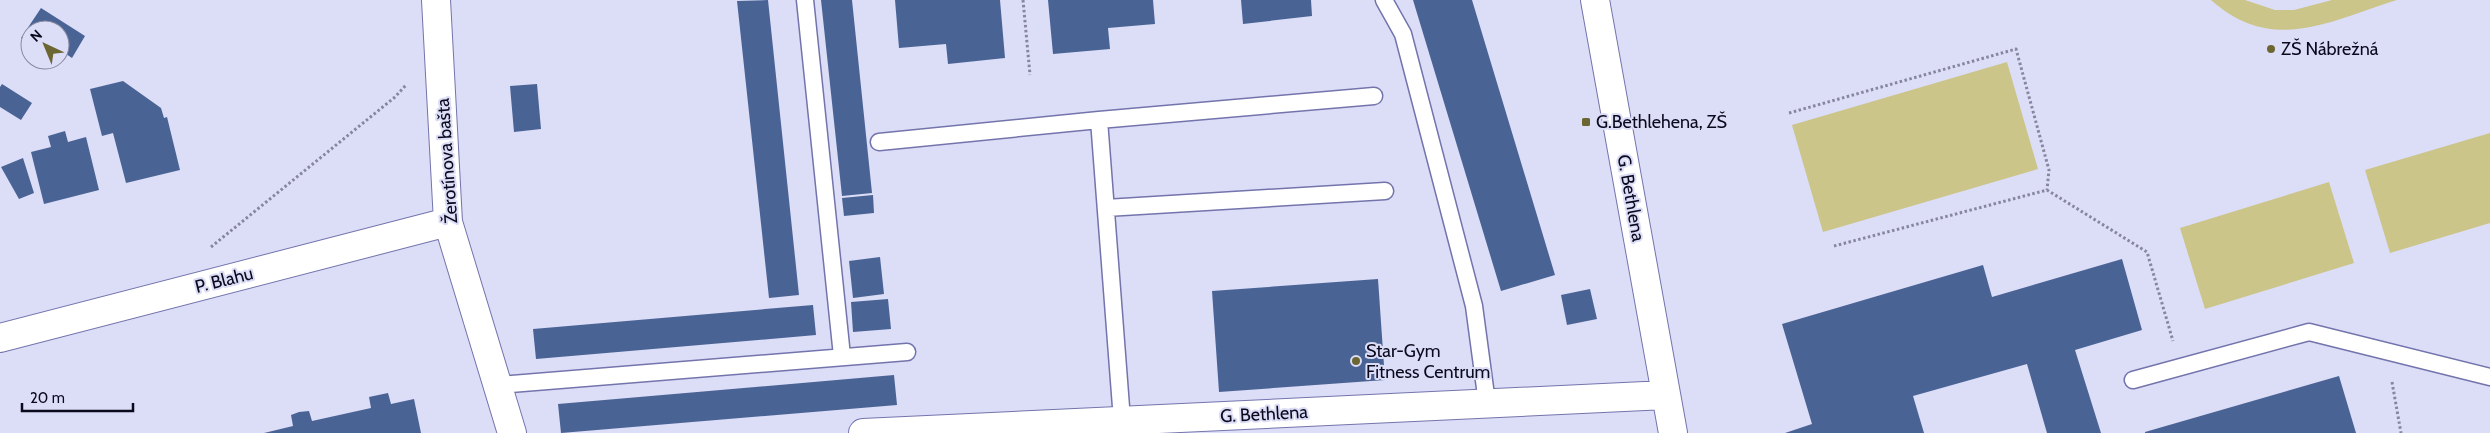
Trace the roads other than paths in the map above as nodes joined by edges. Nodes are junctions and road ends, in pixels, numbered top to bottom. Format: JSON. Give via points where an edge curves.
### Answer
{"nodes":[{"id":1,"x":436,"y":0,"type":"edge"},
{"id":2,"x":805,"y":0,"type":"edge"},
{"id":3,"x":1384,"y":0,"type":"edge"},
{"id":4,"x":1595,"y":0,"type":"edge"},
{"id":5,"x":1374,"y":96,"type":"dead end"},
{"id":6,"x":1099,"y":120,"type":"junction"},
{"id":7,"x":879,"y":142,"type":"dead end"},
{"id":8,"x":1385,"y":191,"type":"dead end"},
{"id":9,"x":1106,"y":208,"type":"junction"},
{"id":10,"x":448,"y":222,"type":"junction"},
{"id":11,"x":0,"y":338,"type":"edge"},
{"id":12,"x":907,"y":352,"type":"dead end"},
{"id":13,"x":842,"y":356,"type":"junction"},
{"id":14,"x":2490,"y":377,"type":"edge"},
{"id":15,"x":2133,"y":380,"type":"dead end"},
{"id":16,"x":499,"y":385,"type":"junction"},
{"id":17,"x":1666,"y":395,"type":"junction"},
{"id":18,"x":1487,"y":403,"type":"junction"},
{"id":19,"x":1122,"y":420,"type":"junction"},
{"id":20,"x":951,"y":431,"type":"edge"},
{"id":21,"x":512,"y":433,"type":"edge"},
{"id":22,"x":863,"y":433,"type":"edge"},
{"id":23,"x":1673,"y":433,"type":"edge"}],
"edges":[{"from":1,"to":10,"type":"street","name":"Žerotínova bašta"},
{"from":2,"to":13,"type":"lane"},
{"from":3,"to":18,"type":"lane","via":[[1403,34],[1474,306]]},
{"from":4,"to":17,"type":"street","name":"G. Bethlena"},
{"from":5,"to":6,"type":"lane"},
{"from":6,"to":7,"type":"lane"},
{"from":6,"to":9,"type":"lane"},
{"from":8,"to":9,"type":"lane"},
{"from":9,"to":19,"type":"lane"},
{"from":10,"to":11,"type":"street","name":"P. Blahu"},
{"from":10,"to":16,"type":"street","name":"Žerotínova bašta"},
{"from":12,"to":13,"type":"lane"},
{"from":13,"to":16,"type":"lane"},
{"from":14,"to":15,"type":"lane","via":[[2309,332]]},
{"from":16,"to":21,"type":"street","name":"Žerotínova bašta"},
{"from":17,"to":18,"type":"street","name":"G. Bethlena"},
{"from":17,"to":23,"type":"street","name":"G. Bethlena"},
{"from":18,"to":19,"type":"street","name":"G. Bethlena"},
{"from":19,"to":20,"type":"street","name":"G. Bethlena"},
{"from":20,"to":22,"type":"street","name":"G. Bethlena"}]}
